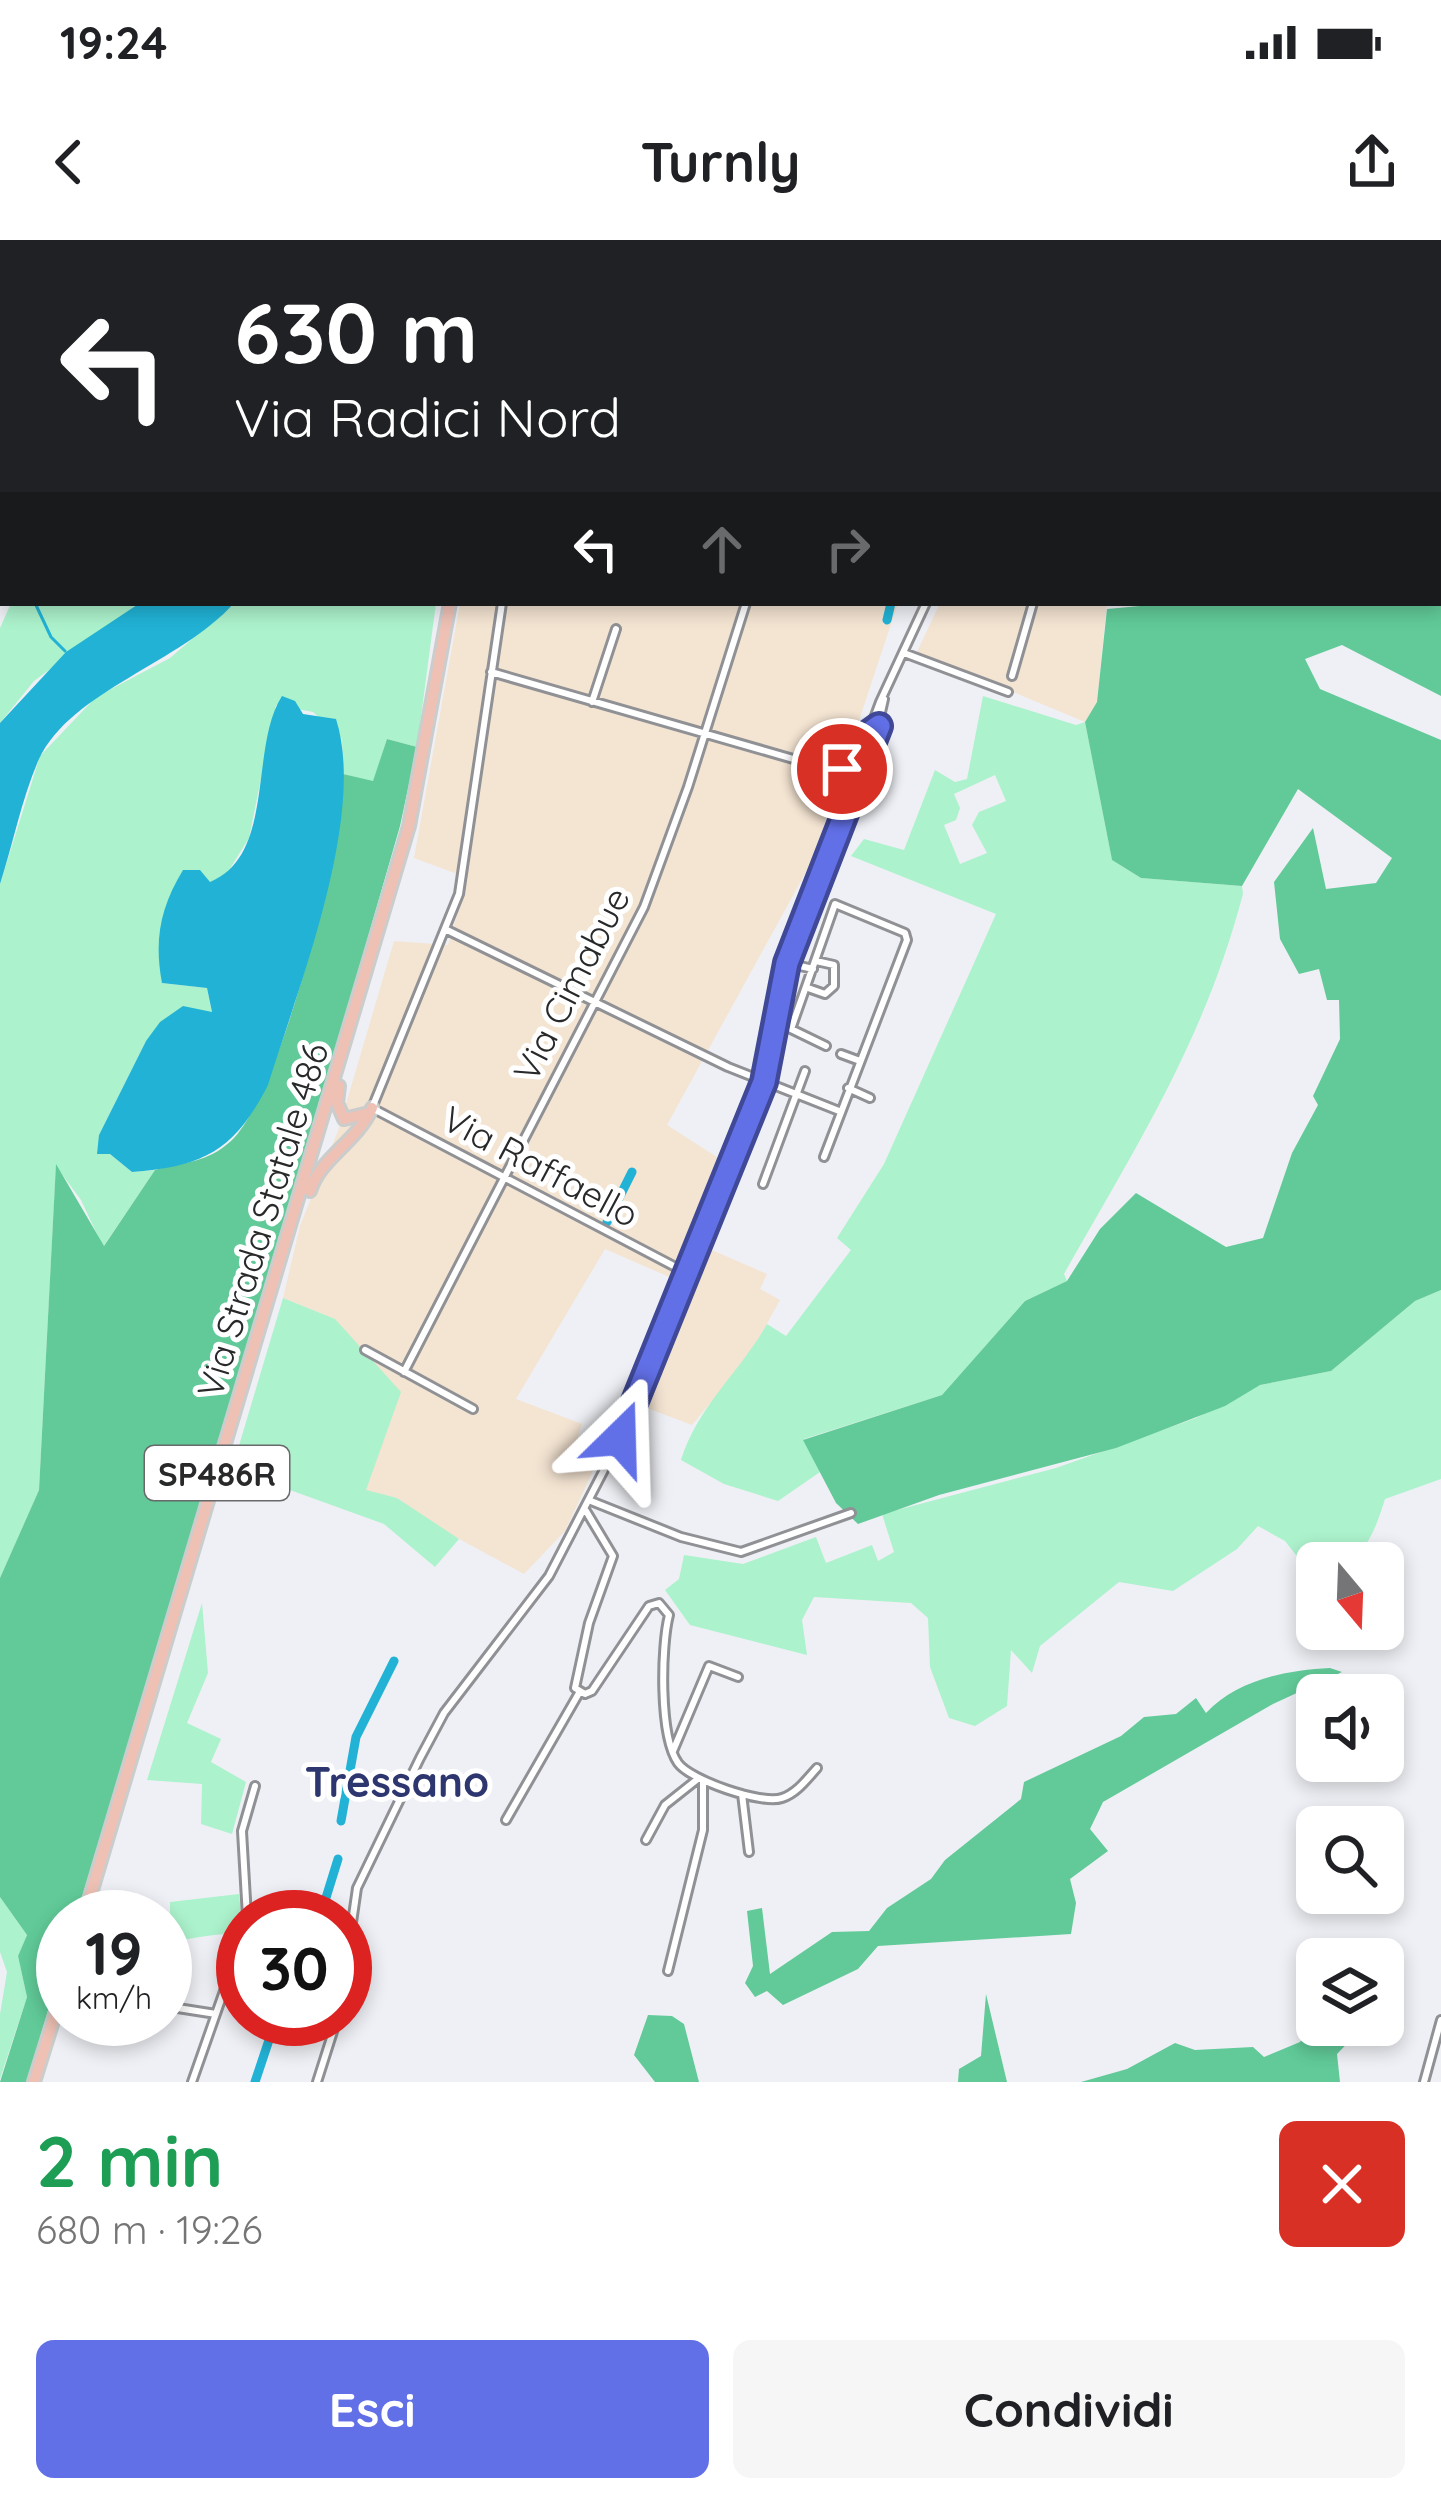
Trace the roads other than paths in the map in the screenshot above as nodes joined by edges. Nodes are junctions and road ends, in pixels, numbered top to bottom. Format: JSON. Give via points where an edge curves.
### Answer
{"nodes":[{"id":1,"x":449,"y":606,"type":"edge"},
{"id":2,"x":501,"y":606,"type":"edge"},
{"id":3,"x":745,"y":606,"type":"edge"},
{"id":4,"x":925,"y":606,"type":"edge"},
{"id":5,"x":1032,"y":606,"type":"edge"},
{"id":6,"x":616,"y":629,"type":"dead end"},
{"id":7,"x":904,"y":653,"type":"junction"},
{"id":8,"x":490,"y":672,"type":"junction"},
{"id":9,"x":1012,"y":676,"type":"dead end"},
{"id":10,"x":1008,"y":692,"type":"dead end"},
{"id":11,"x":884,"y":700,"type":"junction"},
{"id":12,"x":592,"y":702,"type":"junction"},
{"id":13,"x":883,"y":710,"type":"junction"},
{"id":14,"x":879,"y":726,"type":"junction"},
{"id":15,"x":868,"y":734,"type":"junction"},
{"id":16,"x":705,"y":737,"type":"junction"},
{"id":17,"x":858,"y":763,"type":"junction"},
{"id":18,"x":828,"y":769,"type":"junction"},
{"id":19,"x":846,"y":795,"type":"junction"},
{"id":20,"x":811,"y":893,"type":"junction"},
{"id":21,"x":447,"y":930,"type":"junction"},
{"id":22,"x":787,"y":963,"type":"junction"},
{"id":23,"x":815,"y":965,"type":"junction"},
{"id":24,"x":808,"y":988,"type":"junction"},
{"id":25,"x":595,"y":1002,"type":"junction"},
{"id":26,"x":350,"y":1029,"type":"junction"},
{"id":27,"x":826,"y":1046,"type":"dead end"},
{"id":28,"x":841,"y":1054,"type":"dead end"},
{"id":29,"x":860,"y":1061,"type":"junction"},
{"id":30,"x":805,"y":1071,"type":"dead end"},
{"id":31,"x":764,"y":1082,"type":"junction"},
{"id":32,"x":848,"y":1088,"type":"junction"},
{"id":33,"x":796,"y":1094,"type":"junction"},
{"id":34,"x":870,"y":1098,"type":"dead end"},
{"id":35,"x":372,"y":1108,"type":"junction"},
{"id":36,"x":839,"y":1111,"type":"junction"},
{"id":37,"x":824,"y":1157,"type":"dead end"},
{"id":38,"x":506,"y":1176,"type":"junction"},
{"id":39,"x":763,"y":1184,"type":"dead end"},
{"id":40,"x":292,"y":1232,"type":"junction"},
{"id":41,"x":685,"y":1272,"type":"junction"},
{"id":42,"x":365,"y":1350,"type":"dead end"},
{"id":43,"x":404,"y":1372,"type":"junction"},
{"id":44,"x":472,"y":1409,"type":"dead end"},
{"id":45,"x":591,"y":1501,"type":"junction"},
{"id":46,"x":586,"y":1511,"type":"junction"},
{"id":47,"x":851,"y":1513,"type":"dead end"},
{"id":48,"x":738,"y":1677,"type":"dead end"},
{"id":49,"x":580,"y":1693,"type":"junction"},
{"id":50,"x":673,"y":1752,"type":"junction"},
{"id":51,"x":817,"y":1768,"type":"dead end"},
{"id":52,"x":701,"y":1779,"type":"junction"},
{"id":53,"x":255,"y":1786,"type":"dead end"},
{"id":54,"x":742,"y":1794,"type":"junction"},
{"id":55,"x":506,"y":1820,"type":"dead end"},
{"id":56,"x":646,"y":1840,"type":"dead end"},
{"id":57,"x":748,"y":1852,"type":"dead end"},
{"id":58,"x":93,"y":1890,"type":"edge"},
{"id":59,"x":245,"y":1890,"type":"edge"},
{"id":60,"x":358,"y":1890,"type":"edge"},
{"id":61,"x":668,"y":1971,"type":"dead end"},
{"id":62,"x":192,"y":2010,"type":"edge"},
{"id":63,"x":216,"y":2014,"type":"joint"},
{"id":64,"x":1441,"y":2020,"type":"edge"},
{"id":65,"x":45,"y":2046,"type":"edge"},
{"id":66,"x":328,"y":2046,"type":"edge"},
{"id":67,"x":34,"y":2082,"type":"edge"},
{"id":68,"x":192,"y":2082,"type":"edge"},
{"id":69,"x":317,"y":2082,"type":"edge"},
{"id":70,"x":1424,"y":2082,"type":"edge"}],
"edges":[{"from":1,"to":26,"type":"main road","name":"Via Strada Statale 486","number":"SP486R","via":[[409,826]]},
{"from":2,"to":8,"type":"street"},
{"from":3,"to":16,"type":"street","name":"Via Cimabue"},
{"from":4,"to":7,"type":"street"},
{"from":5,"to":9,"type":"street"},
{"from":6,"to":12,"type":"street"},
{"from":7,"to":10,"type":"street"},
{"from":7,"to":11,"type":"street"},
{"from":8,"to":12,"type":"street"},
{"from":8,"to":21,"type":"street"},
{"from":11,"to":13,"type":"street"},
{"from":11,"to":15,"type":"street"},
{"from":12,"to":16,"type":"street"},
{"from":13,"to":14,"type":"street"},
{"from":13,"to":14,"type":"street","via":[[890,722]]},
{"from":14,"to":15,"type":"street"},
{"from":14,"to":20,"type":"street"},
{"from":15,"to":17,"type":"street"},
{"from":16,"to":18,"type":"street"},
{"from":16,"to":25,"type":"street","name":"Via Cimabue","via":[[644,907]]},
{"from":17,"to":18,"type":"street"},
{"from":17,"to":19,"type":"street"},
{"from":18,"to":19,"type":"street"},
{"from":19,"to":20,"type":"street"},
{"from":20,"to":22,"type":"street"},
{"from":21,"to":25,"type":"street"},
{"from":21,"to":35,"type":"street"},
{"from":22,"to":23,"type":"street"},
{"from":22,"to":31,"type":"street"},
{"from":23,"to":24,"type":"street"},
{"from":23,"to":24,"type":"street","via":[[834,964],[834,986],[825,994]]},
{"from":23,"to":29,"type":"street","via":[[835,904],[907,935]]},
{"from":24,"to":27,"type":"street","via":[[791,1029]]},
{"from":25,"to":31,"type":"street"},
{"from":25,"to":38,"type":"street","name":"Via Cimabue"},
{"from":26,"to":35,"type":"main road","via":[[338,1113],[351,1122]]},
{"from":26,"to":40,"type":"main road","name":"Via Strada Statale 486","number":"SP486R"},
{"from":28,"to":29,"type":"street"},
{"from":29,"to":32,"type":"street"},
{"from":30,"to":33,"type":"street"},
{"from":31,"to":33,"type":"street"},
{"from":31,"to":41,"type":"street"},
{"from":32,"to":34,"type":"street"},
{"from":32,"to":36,"type":"street"},
{"from":33,"to":36,"type":"street"},
{"from":33,"to":39,"type":"street"},
{"from":35,"to":38,"type":"street","name":"Via Raffaello"},
{"from":35,"to":40,"type":"main road","via":[[361,1133],[317,1173]]},
{"from":36,"to":37,"type":"street"},
{"from":38,"to":41,"type":"street","name":"Via Raffaello"},
{"from":38,"to":43,"type":"street","name":"Via Cimabue"},
{"from":40,"to":58,"type":"main road","name":"Via Strada Statale 486","number":"SP486R"},
{"from":41,"to":45,"type":"street"},
{"from":42,"to":43,"type":"street"},
{"from":43,"to":44,"type":"street"},
{"from":45,"to":46,"type":"street"},
{"from":45,"to":47,"type":"street","via":[[741,1552]]},
{"from":46,"to":49,"type":"street","via":[[613,1556],[574,1677]]},
{"from":46,"to":60,"type":"street","via":[[521,1616],[444,1713]]},
{"from":48,"to":50,"type":"street","via":[[709,1666]]},
{"from":49,"to":50,"type":"street","via":[[592,1690],[650,1606],[665,1606]]},
{"from":49,"to":55,"type":"street"},
{"from":50,"to":52,"type":"street"},
{"from":51,"to":54,"type":"street","via":[[785,1798]]},
{"from":52,"to":54,"type":"street"},
{"from":52,"to":56,"type":"street","via":[[665,1804]]},
{"from":52,"to":61,"type":"street","via":[[703,1830]]},
{"from":53,"to":59,"type":"street","via":[[242,1831]]},
{"from":54,"to":57,"type":"street"},
{"from":62,"to":63,"type":"street"},
{"from":63,"to":68,"type":"street"},
{"from":64,"to":70,"type":"street"},
{"from":65,"to":67,"type":"main road"},
{"from":66,"to":69,"type":"street"}]}
